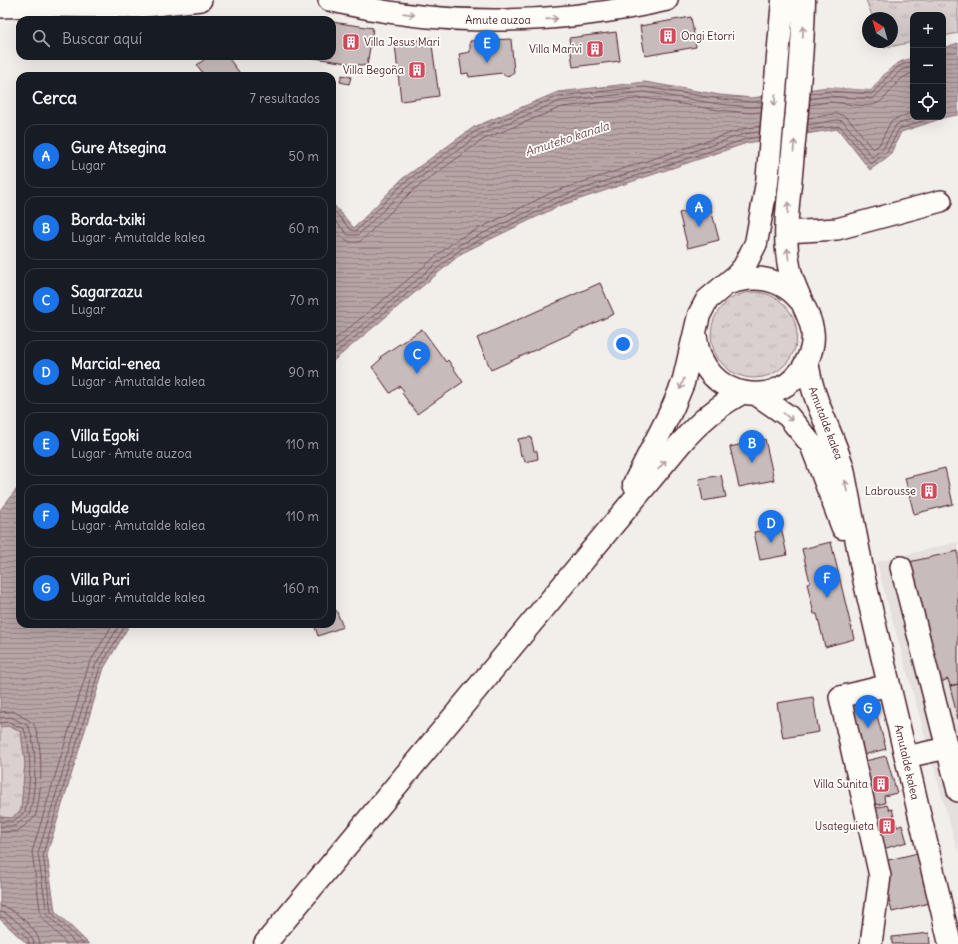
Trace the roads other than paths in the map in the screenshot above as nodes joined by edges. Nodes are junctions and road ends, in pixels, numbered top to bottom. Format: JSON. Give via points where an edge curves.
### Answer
{"nodes":[{"id":1,"x":201,"y":0,"type":"edge"},
{"id":2,"x":329,"y":0,"type":"edge"},
{"id":3,"x":667,"y":0,"type":"edge"},
{"id":4,"x":782,"y":0,"type":"edge"},
{"id":5,"x":804,"y":0,"type":"edge"},
{"id":6,"x":5,"y":5,"type":"edge"},
{"id":7,"x":610,"y":5,"type":"edge"},
{"id":8,"x":941,"y":201,"type":"dead end"},
{"id":9,"x":787,"y":232,"type":"junction"},
{"id":10,"x":729,"y":283,"type":"junction"},
{"id":11,"x":803,"y":302,"type":"junction"},
{"id":12,"x":695,"y":333,"type":"junction"},
{"id":13,"x":807,"y":360,"type":"junction"},
{"id":14,"x":749,"y":393,"type":"junction"},
{"id":15,"x":610,"y":527,"type":"junction"},
{"id":16,"x":900,"y":567,"type":"dead end"},
{"id":17,"x":864,"y":579,"type":"junction"},
{"id":18,"x":889,"y":685,"type":"junction"},
{"id":19,"x":947,"y":748,"type":"junction"},
{"id":20,"x":906,"y":757,"type":"junction"},
{"id":21,"x":958,"y":792,"type":"edge"},
{"id":22,"x":265,"y":944,"type":"edge"},
{"id":23,"x":871,"y":944,"type":"edge"},
{"id":24,"x":950,"y":944,"type":"edge"}],
"edges":[{"from":1,"to":6,"type":"street","via":[[138,7]]},
{"from":2,"to":7,"type":"street","name":"Amute auzoa","one_way":true,"via":[[446,20],[512,22],[568,17]]},
{"from":3,"to":7,"type":"street","name":"Amute auzoa"},
{"from":4,"to":10,"type":"main road","one_way":true,"via":[[767,183],[756,243],[744,267]]},
{"from":9,"to":5,"type":"main road","one_way":true},
{"from":8,"to":9,"type":"street","via":[[838,229]]},
{"from":11,"to":9,"type":"main road","one_way":true,"via":[[794,286],[789,268]]},
{"from":10,"to":11,"type":"main road","via":[[752,277],[769,280],[783,285]]},
{"from":10,"to":12,"type":"main road","via":[[707,300],[699,315]]},
{"from":11,"to":13,"type":"main road","via":[[813,330]]},
{"from":12,"to":14,"type":"main road","via":[[697,350],[710,374],[729,388]]},
{"from":12,"to":15,"type":"main road","one_way":true,"via":[[683,383],[673,407]]},
{"from":13,"to":14,"type":"main road","via":[[791,380],[780,388]]},
{"from":17,"to":13,"type":"main road","name":"Amutalde kalea","one_way":true,"via":[[843,469],[815,400],[809,381]]},
{"from":15,"to":14,"type":"main road","one_way":true,"via":[[699,421],[724,402]]},
{"from":14,"to":17,"type":"main road","name":"Amutalde kalea","one_way":true,"via":[[788,416],[811,444]]},
{"from":15,"to":22,"type":"main road"},
{"from":16,"to":19,"type":"street"},
{"from":17,"to":18,"type":"main road","name":"Amutalde kalea"},
{"from":18,"to":20,"type":"main road","name":"Amutalde kalea"},
{"from":18,"to":23,"type":"street","via":[[840,697],[880,876]]},
{"from":19,"to":20,"type":"street"},
{"from":19,"to":21,"type":"street"},
{"from":20,"to":24,"type":"main road","name":"Amutalde kalea"}]}
